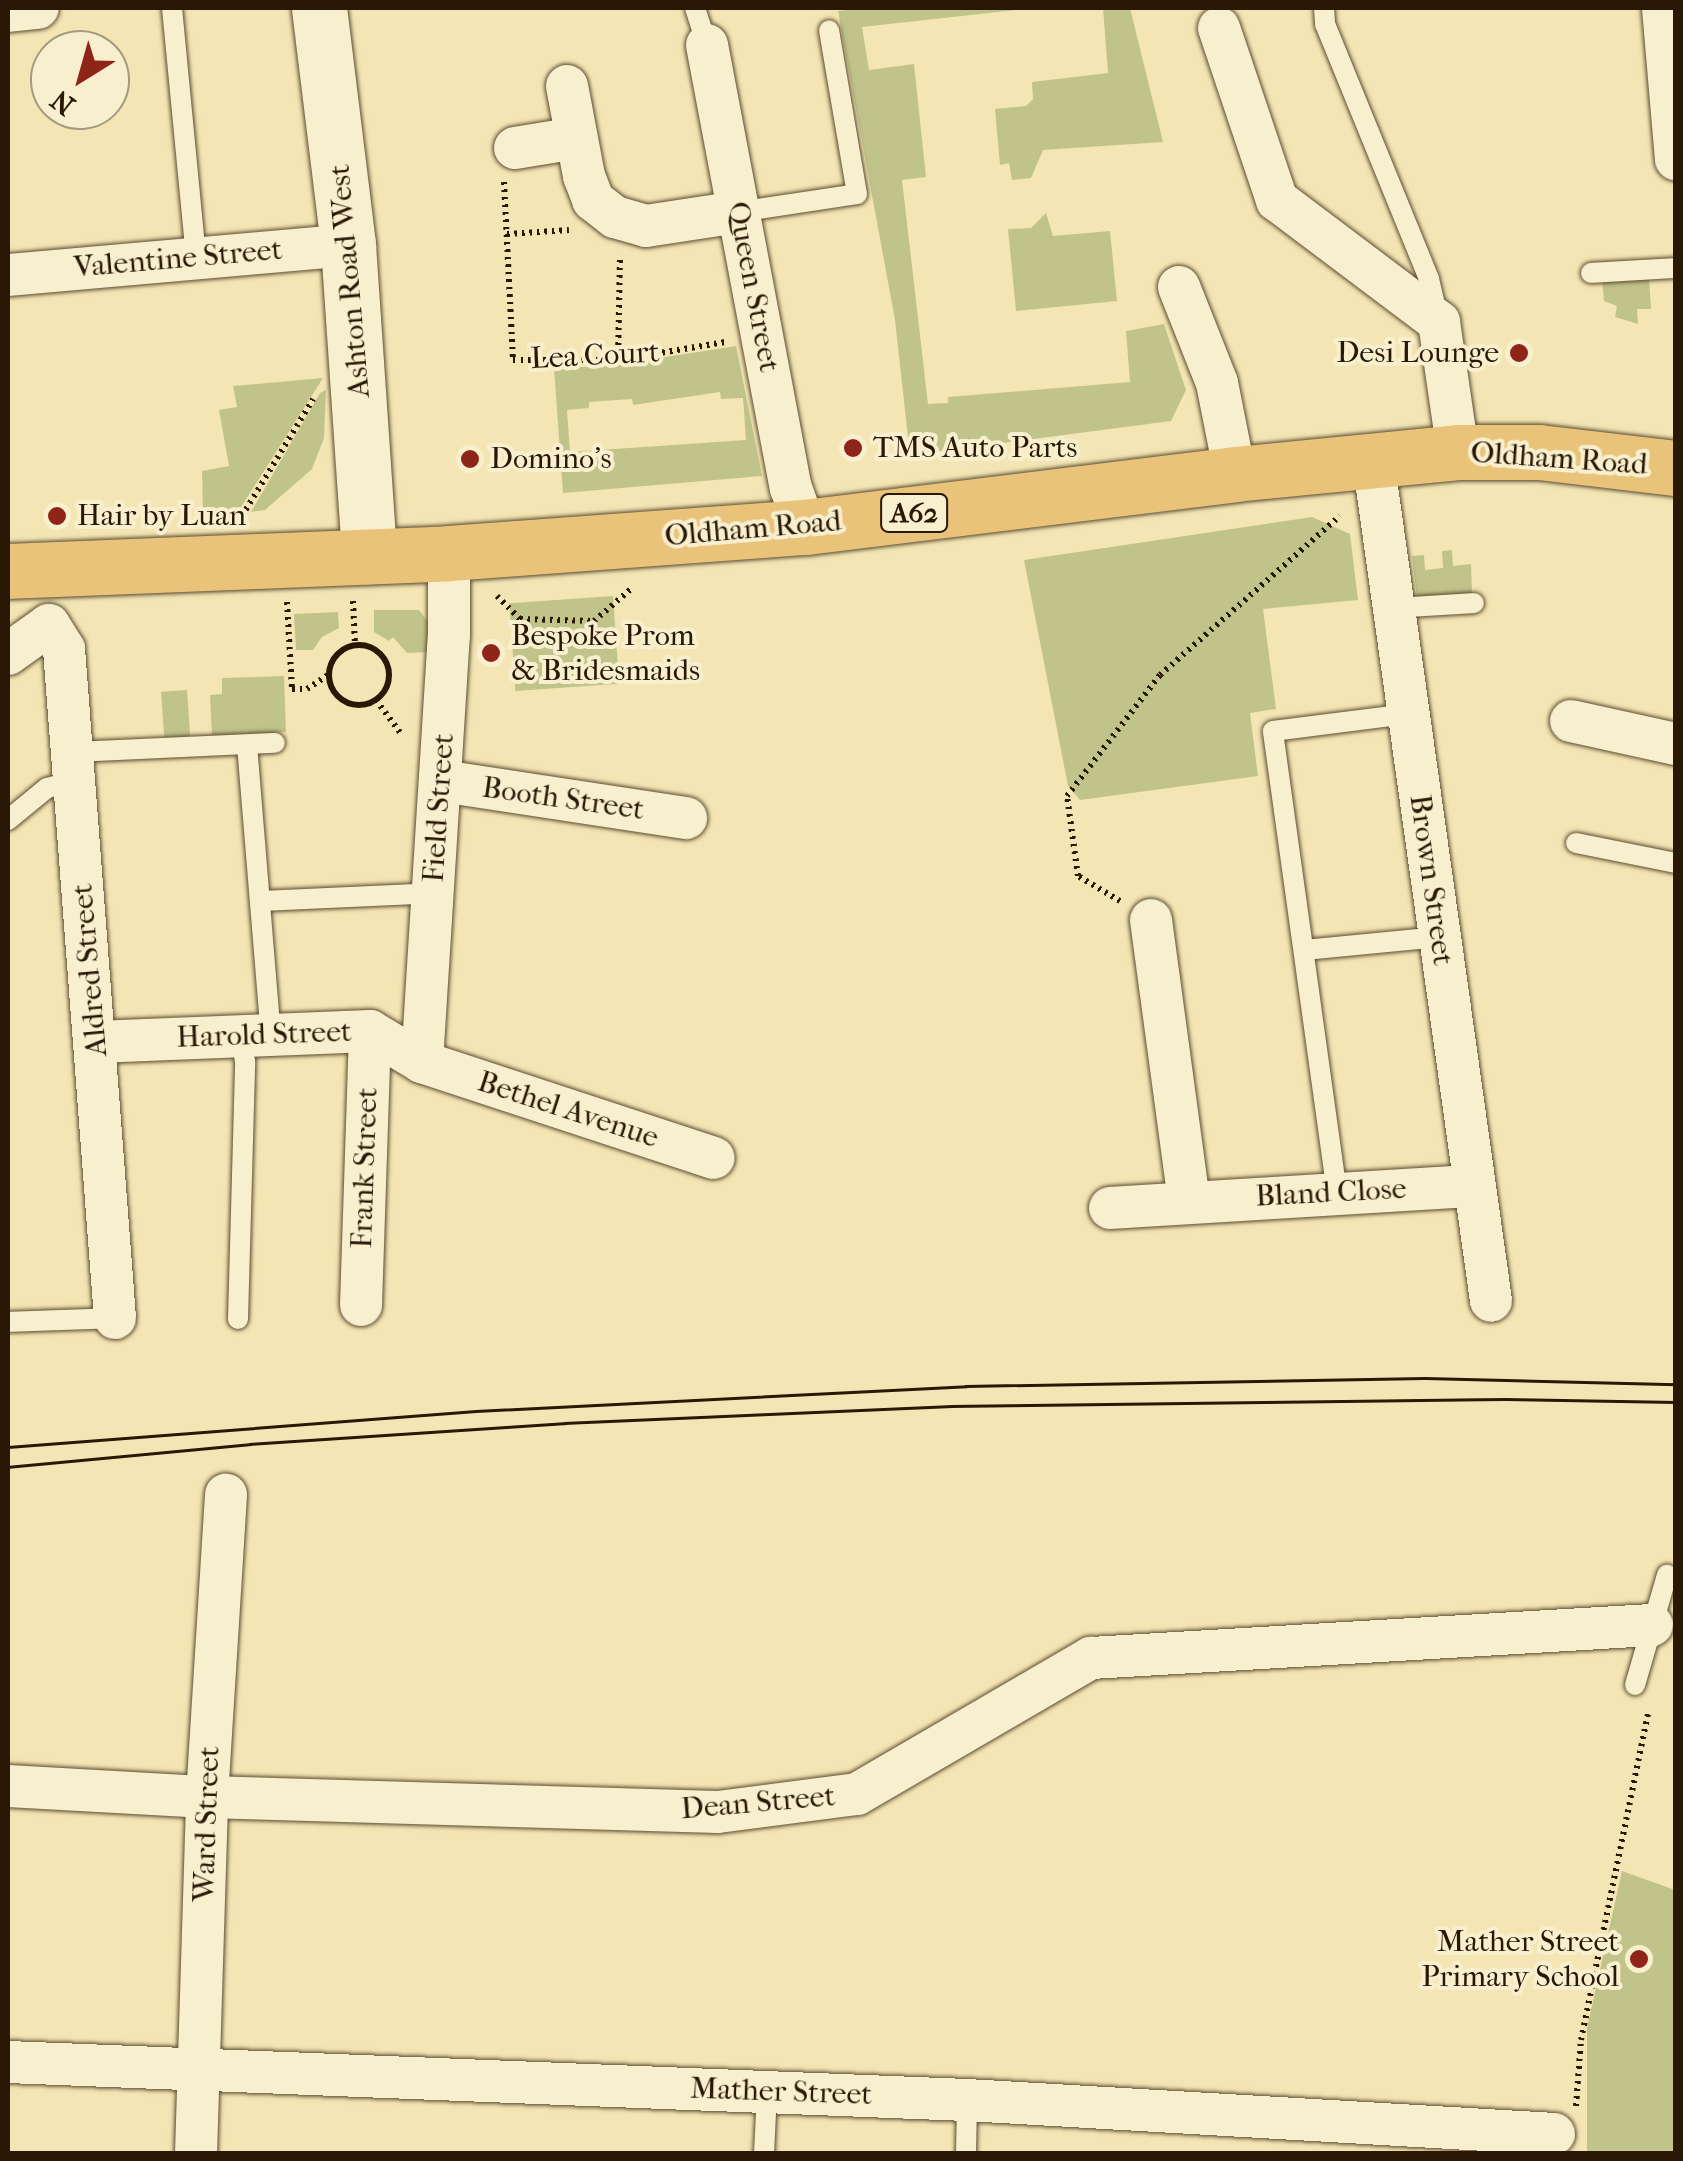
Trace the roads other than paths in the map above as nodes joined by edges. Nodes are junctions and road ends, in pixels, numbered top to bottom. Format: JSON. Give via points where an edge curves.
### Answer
{"nodes":[{"id":1,"x":38,"y":8,"type":"edge"},
{"id":2,"x":172,"y":8,"type":"edge"},
{"id":3,"x":319,"y":8,"type":"edge"},
{"id":4,"x":1324,"y":8,"type":"edge"},
{"id":5,"x":1663,"y":8,"type":"edge"},
{"id":6,"x":8,"y":11,"type":"edge"},
{"id":7,"x":701,"y":26,"type":"edge"},
{"id":8,"x":1219,"y":28,"type":"dead end"},
{"id":9,"x":829,"y":30,"type":"dead end"},
{"id":10,"x":567,"y":86,"type":"dead end"},
{"id":11,"x":1672,"y":89,"type":"edge"},
{"id":12,"x":576,"y":138,"type":"junction"},
{"id":13,"x":1676,"y":159,"type":"edge"},
{"id":14,"x":510,"y":161,"type":"road end"},
{"id":15,"x":738,"y":212,"type":"junction"},
{"id":16,"x":348,"y":244,"type":"junction"},
{"id":17,"x":196,"y":257,"type":"junction"},
{"id":18,"x":1676,"y":268,"type":"edge"},
{"id":19,"x":1591,"y":273,"type":"dead end"},
{"id":20,"x":8,"y":275,"type":"edge"},
{"id":21,"x":1180,"y":287,"type":"dead end"},
{"id":22,"x":1439,"y":322,"type":"junction"},
{"id":23,"x":1458,"y":452,"type":"junction"},
{"id":24,"x":1676,"y":468,"type":"edge"},
{"id":25,"x":1235,"y":474,"type":"junction"},
{"id":26,"x":1362,"y":482,"type":"junction"},
{"id":27,"x":805,"y":526,"type":"junction"},
{"id":28,"x":449,"y":553,"type":"junction"},
{"id":29,"x":29,"y":571,"type":"edge"},
{"id":30,"x":361,"y":577,"type":"junction"},
{"id":31,"x":1474,"y":603,"type":"dead end"},
{"id":32,"x":1393,"y":608,"type":"junction"},
{"id":33,"x":49,"y":625,"type":"junction"},
{"id":34,"x":8,"y":654,"type":"edge"},
{"id":35,"x":1408,"y":714,"type":"junction"},
{"id":36,"x":1571,"y":722,"type":"dead end"},
{"id":37,"x":276,"y":743,"type":"dead end"},
{"id":38,"x":1676,"y":744,"type":"edge"},
{"id":39,"x":247,"y":745,"type":"junction"},
{"id":40,"x":74,"y":767,"type":"junction"},
{"id":41,"x":441,"y":781,"type":"junction"},
{"id":42,"x":686,"y":818,"type":"dead end"},
{"id":43,"x":8,"y":820,"type":"edge"},
{"id":44,"x":1576,"y":843,"type":"dead end"},
{"id":45,"x":1676,"y":863,"type":"edge"},
{"id":46,"x":434,"y":893,"type":"junction"},
{"id":47,"x":260,"y":902,"type":"junction"},
{"id":48,"x":1151,"y":920,"type":"road end"},
{"id":49,"x":1439,"y":936,"type":"junction"},
{"id":50,"x":1304,"y":950,"type":"junction"},
{"id":51,"x":370,"y":1030,"type":"junction"},
{"id":52,"x":256,"y":1034,"type":"junction"},
{"id":53,"x":96,"y":1042,"type":"junction"},
{"id":54,"x":422,"y":1062,"type":"junction"},
{"id":55,"x":714,"y":1158,"type":"dead end"},
{"id":56,"x":1473,"y":1186,"type":"junction"},
{"id":57,"x":1338,"y":1193,"type":"junction"},
{"id":58,"x":1189,"y":1200,"type":"junction"},
{"id":59,"x":1110,"y":1208,"type":"dead end"},
{"id":60,"x":1491,"y":1301,"type":"dead end"},
{"id":61,"x":361,"y":1305,"type":"dead end"},
{"id":62,"x":115,"y":1318,"type":"joint"},
{"id":63,"x":238,"y":1320,"type":"dead end"},
{"id":64,"x":8,"y":1322,"type":"edge"},
{"id":65,"x":226,"y":1495,"type":"dead end"},
{"id":66,"x":1667,"y":1575,"type":"dead end"},
{"id":67,"x":1664,"y":1625,"type":"edge"},
{"id":68,"x":1635,"y":1684,"type":"dead end"},
{"id":69,"x":8,"y":1786,"type":"edge"},
{"id":70,"x":207,"y":1798,"type":"junction"},
{"id":71,"x":8,"y":2062,"type":"edge"},
{"id":72,"x":199,"y":2068,"type":"junction"},
{"id":73,"x":768,"y":2092,"type":"junction"},
{"id":74,"x":967,"y":2100,"type":"junction"},
{"id":75,"x":1528,"y":2140,"type":"edge"},
{"id":76,"x":196,"y":2154,"type":"edge"},
{"id":77,"x":764,"y":2154,"type":"edge"},
{"id":78,"x":966,"y":2154,"type":"edge"}],
"edges":[{"from":1,"to":6,"type":"street"},
{"from":2,"to":17,"type":"lane"},
{"from":3,"to":16,"type":"street","name":"Ashton Road West"},
{"from":4,"to":22,"type":"lane","via":[[1430,280]]},
{"from":5,"to":11,"type":"street"},
{"from":7,"to":15,"type":"street","name":"Queen Street"},
{"from":8,"to":22,"type":"street","via":[[1276,200]]},
{"from":9,"to":15,"type":"lane","via":[[857,194]]},
{"from":10,"to":12,"type":"street"},
{"from":11,"to":13,"type":"street"},
{"from":12,"to":14,"type":"street"},
{"from":12,"to":15,"type":"street","via":[[593,200],[616,217],[646,226]]},
{"from":15,"to":27,"type":"street","name":"Queen Street","via":[[791,488]]},
{"from":16,"to":17,"type":"street","name":"Valentine Street"},
{"from":16,"to":30,"type":"street","name":"Ashton Road West"},
{"from":17,"to":20,"type":"street","name":"Valentine Street"},
{"from":18,"to":19,"type":"lane"},
{"from":21,"to":25,"type":"street","via":[[1217,383]]},
{"from":22,"to":23,"type":"street"},
{"from":23,"to":24,"type":"highway","name":"Oldham Road","number":"A62","via":[[1539,452]]},
{"from":23,"to":26,"type":"highway","name":"Oldham Road","number":"A62"},
{"from":25,"to":26,"type":"highway","name":"Oldham Road","number":"A62"},
{"from":25,"to":27,"type":"highway","name":"Oldham Road","number":"A62"},
{"from":26,"to":32,"type":"street","name":"Brown Street"},
{"from":27,"to":28,"type":"highway","name":"Oldham Road","number":"A62"},
{"from":28,"to":30,"type":"highway","name":"Oldham Road","number":"A62"},
{"from":28,"to":41,"type":"street","name":"Field Street"},
{"from":29,"to":30,"type":"highway","name":"Oldham Road","number":"A62"},
{"from":29,"to":33,"type":"street"},
{"from":31,"to":32,"type":"lane"},
{"from":32,"to":35,"type":"street","name":"Brown Street"},
{"from":33,"to":34,"type":"street"},
{"from":33,"to":40,"type":"street","name":"Aldred Street","via":[[64,649]]},
{"from":35,"to":49,"type":"street","name":"Brown Street"},
{"from":35,"to":50,"type":"lane","via":[[1273,731]]},
{"from":36,"to":38,"type":"street"},
{"from":37,"to":39,"type":"lane"},
{"from":39,"to":40,"type":"lane"},
{"from":39,"to":47,"type":"lane"},
{"from":40,"to":43,"type":"lane"},
{"from":40,"to":53,"type":"street","name":"Aldred Street"},
{"from":41,"to":42,"type":"street","name":"Booth Street"},
{"from":41,"to":46,"type":"street","name":"Field Street"},
{"from":44,"to":45,"type":"lane"},
{"from":46,"to":47,"type":"lane"},
{"from":46,"to":54,"type":"street","name":"Field Street"},
{"from":47,"to":52,"type":"lane"},
{"from":48,"to":58,"type":"street"},
{"from":49,"to":50,"type":"lane"},
{"from":49,"to":56,"type":"street","name":"Brown Street"},
{"from":50,"to":57,"type":"lane"},
{"from":51,"to":52,"type":"street","name":"Harold Street"},
{"from":51,"to":54,"type":"street","name":"Harold Street"},
{"from":51,"to":61,"type":"street","name":"Frank Street"},
{"from":52,"to":53,"type":"street","name":"Harold Street"},
{"from":52,"to":63,"type":"lane","via":[[245,1062]]},
{"from":53,"to":62,"type":"street","name":"Aldred Street"},
{"from":54,"to":55,"type":"street","name":"Bethel Avenue"},
{"from":56,"to":57,"type":"street","name":"Bland Close"},
{"from":56,"to":60,"type":"street","name":"Brown Street"},
{"from":57,"to":58,"type":"street","name":"Bland Close"},
{"from":58,"to":59,"type":"street","name":"Bland Close"},
{"from":62,"to":64,"type":"lane"},
{"from":65,"to":70,"type":"street","name":"Ward Street"},
{"from":66,"to":67,"type":"lane"},
{"from":67,"to":68,"type":"lane"},
{"from":67,"to":70,"type":"street","name":"Dean Street","via":[[1091,1658],[858,1794],[718,1812]]},
{"from":69,"to":70,"type":"street","name":"Dean Street"},
{"from":70,"to":72,"type":"street","name":"Ward Street"},
{"from":71,"to":72,"type":"street","name":"Mather Street"},
{"from":72,"to":73,"type":"street","name":"Mather Street"},
{"from":72,"to":76,"type":"street","name":"Ward Street"},
{"from":73,"to":74,"type":"street","name":"Mather Street"},
{"from":73,"to":77,"type":"lane"},
{"from":74,"to":75,"type":"street","name":"Mather Street"},
{"from":74,"to":78,"type":"lane"}]}
